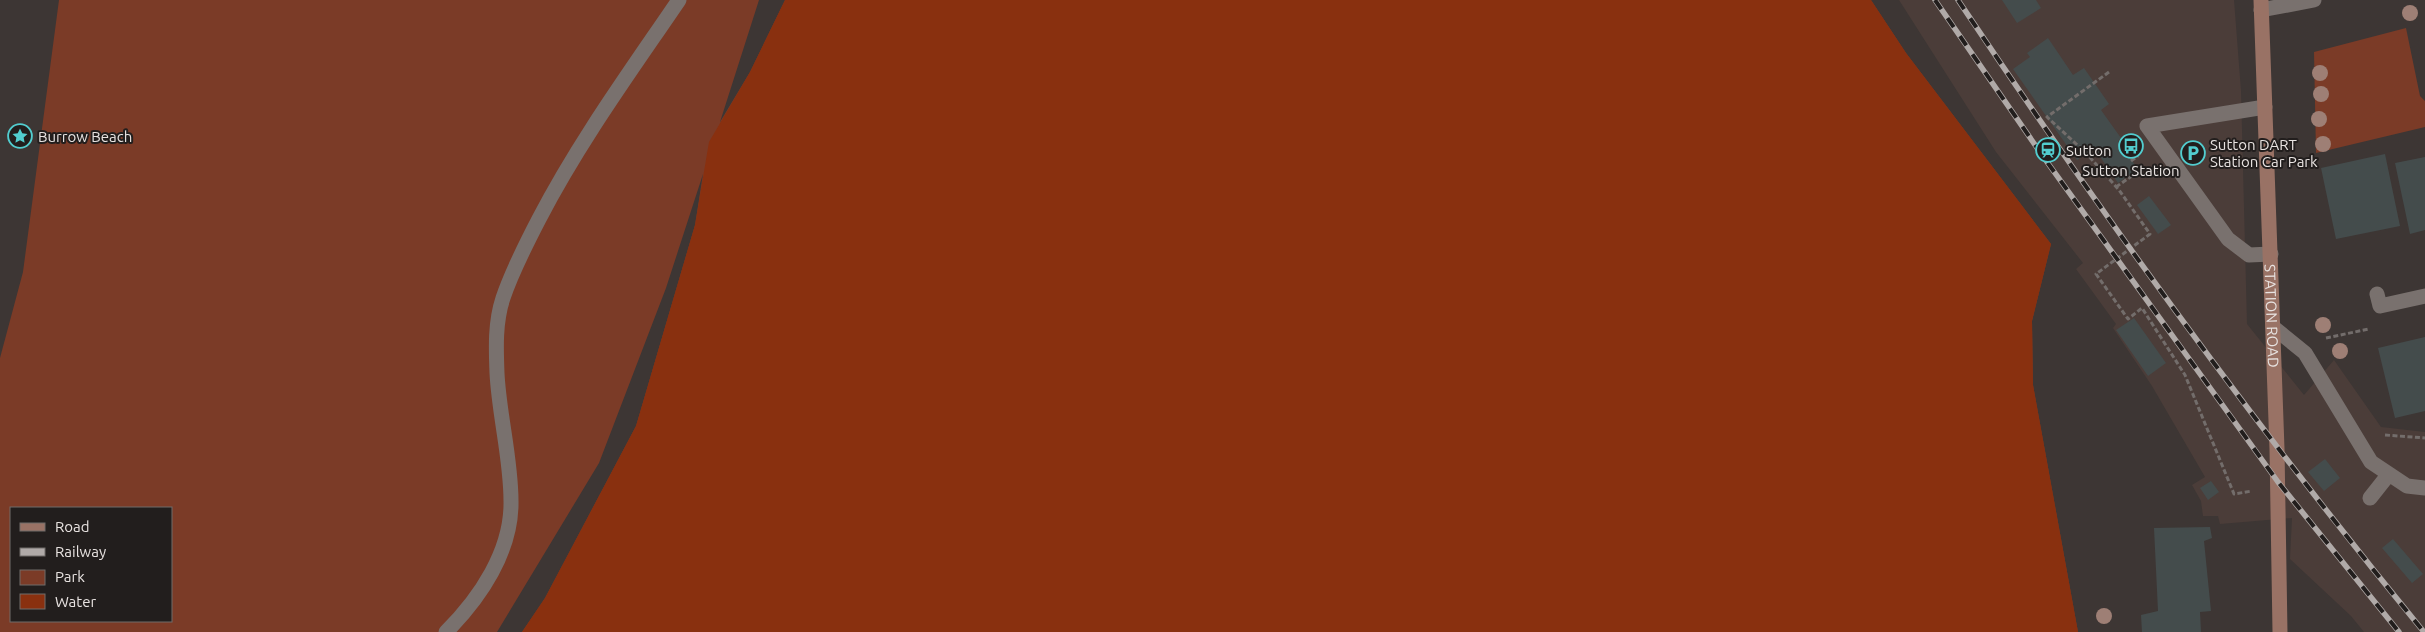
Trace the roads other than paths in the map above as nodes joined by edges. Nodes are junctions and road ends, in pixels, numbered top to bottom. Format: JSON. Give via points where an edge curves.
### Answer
{"nodes":[{"id":1,"x":679,"y":0,"type":"edge"},
{"id":2,"x":2314,"y":0,"type":"edge"},
{"id":3,"x":2261,"y":5,"type":"edge"},
{"id":4,"x":2265,"y":108,"type":"junction"},
{"id":5,"x":2271,"y":254,"type":"junction"},
{"id":6,"x":2377,"y":294,"type":"dead end"},
{"id":7,"x":2425,"y":296,"type":"edge"},
{"id":8,"x":2273,"y":327,"type":"junction"},
{"id":9,"x":2390,"y":474,"type":"junction"},
{"id":10,"x":2425,"y":488,"type":"edge"},
{"id":11,"x":2370,"y":498,"type":"dead end"},
{"id":12,"x":446,"y":632,"type":"edge"},
{"id":13,"x":2280,"y":632,"type":"edge"}],
"edges":[{"from":1,"to":12,"type":"street","via":[[599,118],[549,200],[524,247],[503,299],[496,343],[512,500],[509,523],[502,548],[473,604]]},
{"from":2,"to":3,"type":"street"},
{"from":3,"to":4,"type":"main road","name":"STATION ROAD"},
{"from":4,"to":5,"type":"main road","name":"STATION ROAD"},
{"from":4,"to":5,"type":"street","via":[[2147,126],[2228,239],[2250,256]]},
{"from":5,"to":8,"type":"main road","name":"STATION ROAD"},
{"from":6,"to":7,"type":"street","via":[[2380,306]]},
{"from":8,"to":9,"type":"street","via":[[2303,350],[2371,462]]},
{"from":8,"to":13,"type":"main road","name":"STATION ROAD"},
{"from":9,"to":10,"type":"street","via":[[2407,486]]},
{"from":9,"to":11,"type":"street"}]}
